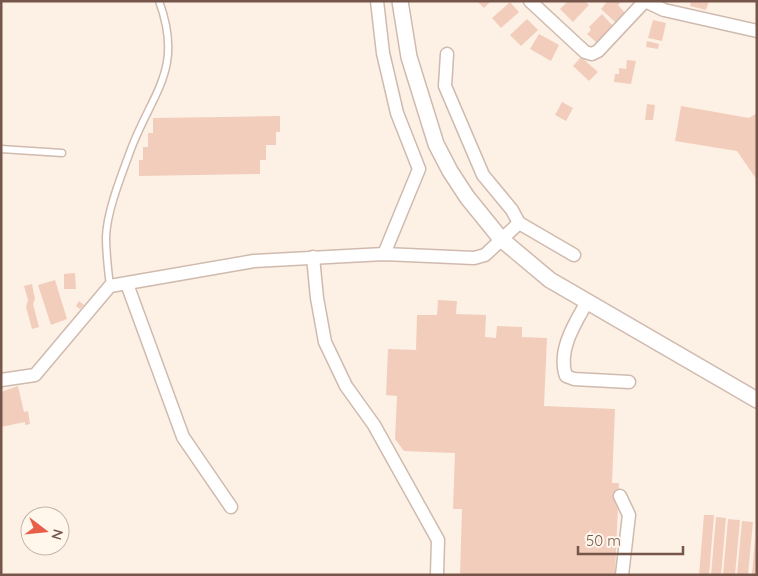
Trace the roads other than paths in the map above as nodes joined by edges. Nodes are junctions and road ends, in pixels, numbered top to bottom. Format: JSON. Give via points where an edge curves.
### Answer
{"nodes":[{"id":1,"x":159,"y":1,"type":"edge"},
{"id":2,"x":377,"y":1,"type":"edge"},
{"id":3,"x":400,"y":1,"type":"edge"},
{"id":4,"x":530,"y":1,"type":"edge"},
{"id":5,"x":645,"y":1,"type":"edge"},
{"id":6,"x":757,"y":30,"type":"edge"},
{"id":7,"x":447,"y":54,"type":"dead end"},
{"id":8,"x":1,"y":149,"type":"edge"},
{"id":9,"x":62,"y":153,"type":"dead end"},
{"id":10,"x":520,"y":223,"type":"junction"},
{"id":11,"x":501,"y":238,"type":"junction"},
{"id":12,"x":384,"y":254,"type":"junction"},
{"id":13,"x":574,"y":255,"type":"dead end"},
{"id":14,"x":313,"y":257,"type":"junction"},
{"id":15,"x":127,"y":284,"type":"junction"},
{"id":16,"x":110,"y":286,"type":"junction"},
{"id":17,"x":587,"y":302,"type":"junction"},
{"id":18,"x":1,"y":380,"type":"edge"},
{"id":19,"x":629,"y":382,"type":"dead end"},
{"id":20,"x":757,"y":400,"type":"edge"},
{"id":21,"x":620,"y":496,"type":"dead end"},
{"id":22,"x":231,"y":507,"type":"dead end"},
{"id":23,"x":437,"y":575,"type":"edge"},
{"id":24,"x":622,"y":575,"type":"edge"}],
"edges":[{"from":1,"to":16,"type":"lane","via":[[168,30],[168,59],[156,100],[132,146],[109,219],[106,235]]},
{"from":2,"to":12,"type":"street","via":[[383,53],[397,113],[419,169]]},
{"from":3,"to":11,"type":"street","via":[[410,57],[436,144],[467,197]]},
{"from":4,"to":5,"type":"street","via":[[585,52],[592,54]]},
{"from":5,"to":6,"type":"street","via":[[664,10]]},
{"from":7,"to":10,"type":"street","via":[[444,86],[462,130],[483,174]]},
{"from":8,"to":9,"type":"lane"},
{"from":10,"to":11,"type":"street"},
{"from":10,"to":13,"type":"street"},
{"from":11,"to":12,"type":"street","via":[[485,255],[474,258]]},
{"from":11,"to":17,"type":"street","via":[[550,280]]},
{"from":12,"to":14,"type":"street"},
{"from":14,"to":15,"type":"street","via":[[254,261]]},
{"from":14,"to":23,"type":"street","via":[[325,342],[346,386],[374,425],[438,540]]},
{"from":15,"to":16,"type":"street"},
{"from":15,"to":22,"type":"street","via":[[183,438]]},
{"from":16,"to":18,"type":"street","via":[[35,375]]},
{"from":17,"to":19,"type":"street","via":[[569,333],[563,368],[566,376]]},
{"from":17,"to":20,"type":"street"},
{"from":21,"to":24,"type":"street","via":[[629,515]]}]}
